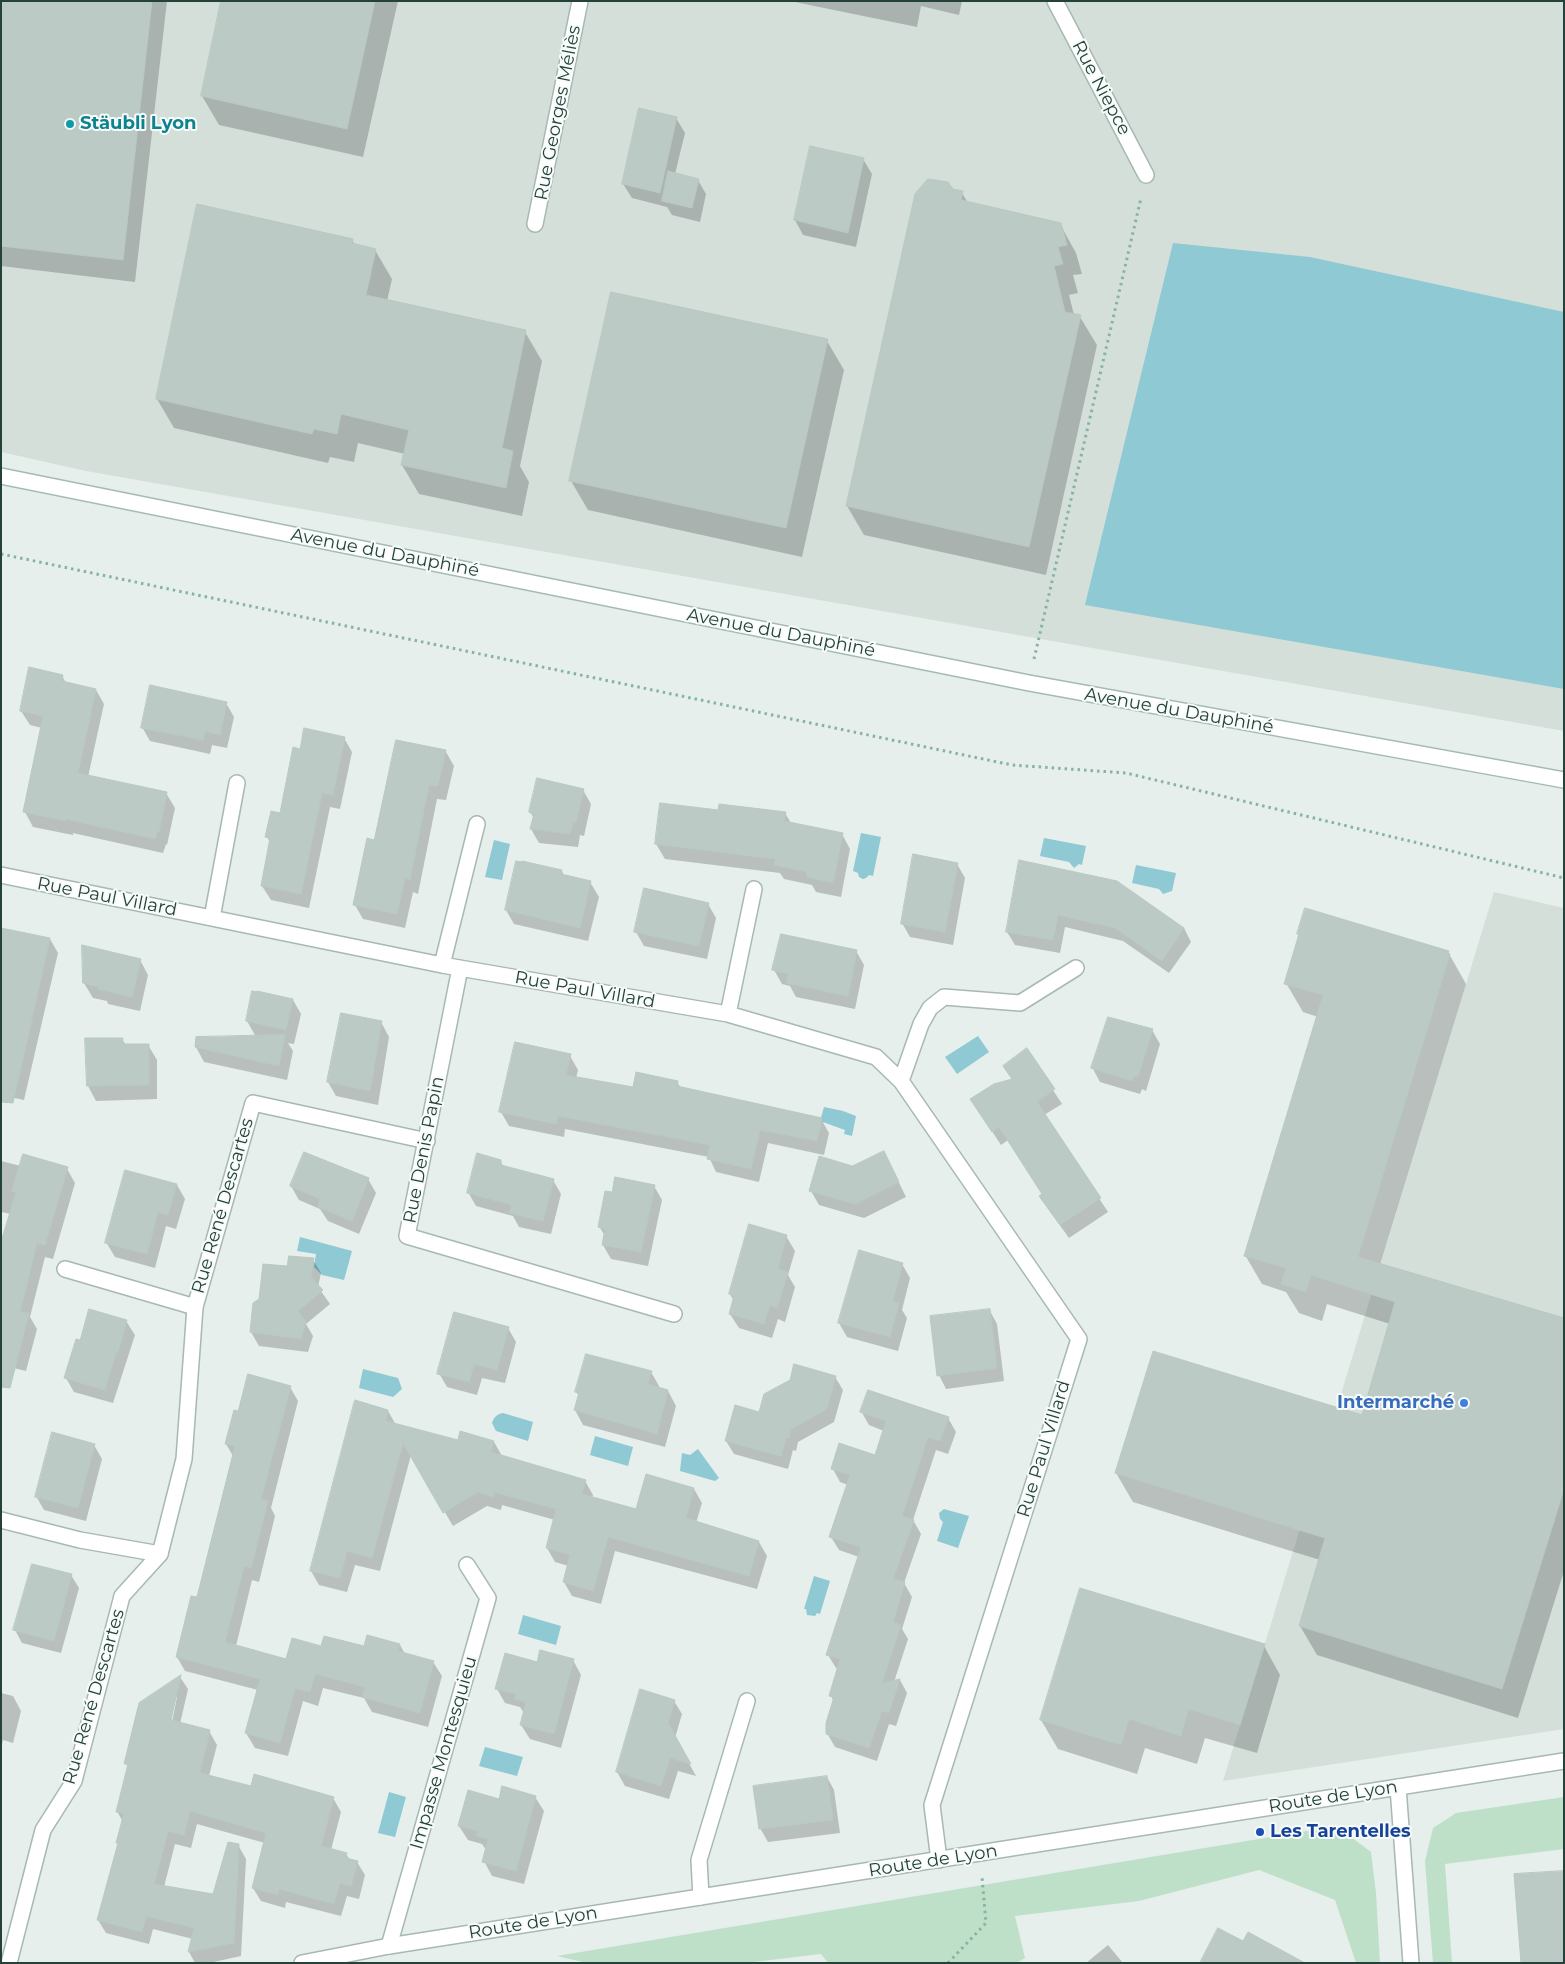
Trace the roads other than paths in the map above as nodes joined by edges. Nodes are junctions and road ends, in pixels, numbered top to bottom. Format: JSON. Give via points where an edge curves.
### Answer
{"nodes":[{"id":1,"x":580,"y":1,"type":"edge"},
{"id":2,"x":1055,"y":1,"type":"edge"},
{"id":3,"x":1146,"y":175,"type":"road end"},
{"id":4,"x":535,"y":224,"type":"dead end"},
{"id":5,"x":1,"y":476,"type":"edge"},
{"id":6,"x":1564,"y":780,"type":"edge"},
{"id":7,"x":237,"y":784,"type":"dead end"},
{"id":8,"x":476,"y":824,"type":"dead end"},
{"id":9,"x":1,"y":875,"type":"edge"},
{"id":10,"x":754,"y":889,"type":"dead end"},
{"id":11,"x":212,"y":918,"type":"junction"},
{"id":12,"x":442,"y":965,"type":"junction"},
{"id":13,"x":460,"y":968,"type":"junction"},
{"id":14,"x":1076,"y":968,"type":"dead end"},
{"id":15,"x":728,"y":1014,"type":"junction"},
{"id":16,"x":901,"y":1081,"type":"junction"},
{"id":17,"x":427,"y":1141,"type":"junction"},
{"id":18,"x":66,"y":1269,"type":"dead end"},
{"id":19,"x":195,"y":1307,"type":"junction"},
{"id":20,"x":674,"y":1314,"type":"dead end"},
{"id":21,"x":1,"y":1520,"type":"edge"},
{"id":22,"x":160,"y":1554,"type":"junction"},
{"id":23,"x":467,"y":1566,"type":"dead end"},
{"id":24,"x":747,"y":1701,"type":"dead end"},
{"id":25,"x":1564,"y":1760,"type":"edge"},
{"id":26,"x":1398,"y":1787,"type":"junction"},
{"id":27,"x":939,"y":1860,"type":"junction"},
{"id":28,"x":701,"y":1897,"type":"junction"},
{"id":29,"x":389,"y":1946,"type":"junction"},
{"id":30,"x":8,"y":1963,"type":"edge"},
{"id":31,"x":302,"y":1963,"type":"edge"},
{"id":32,"x":1411,"y":1963,"type":"edge"}],
"edges":[{"from":1,"to":4,"type":"street","name":"Rue Georges Méliès"},
{"from":2,"to":3,"type":"street","name":"Rue Niepce"},
{"from":5,"to":6,"type":"street","name":"Avenue du Dauphiné","via":[[1029,683]]},
{"from":7,"to":11,"type":"street"},
{"from":8,"to":12,"type":"street"},
{"from":9,"to":11,"type":"street","name":"Rue Paul Villard"},
{"from":10,"to":15,"type":"street"},
{"from":11,"to":12,"type":"street","name":"Rue Paul Villard"},
{"from":12,"to":13,"type":"street","name":"Rue Paul Villard"},
{"from":13,"to":15,"type":"street","name":"Rue Paul Villard"},
{"from":13,"to":17,"type":"street","name":"Rue Denis Papin"},
{"from":14,"to":16,"type":"street","via":[[1020,1003],[944,997],[930,1008],[921,1024]]},
{"from":15,"to":16,"type":"street","name":"Rue Paul Villard","via":[[876,1056]]},
{"from":16,"to":27,"type":"street","name":"Rue Paul Villard","via":[[1078,1339],[932,1805]]},
{"from":17,"to":19,"type":"street","name":"Rue René Descartes","via":[[252,1103]]},
{"from":17,"to":20,"type":"street","name":"Rue Denis Papin","via":[[407,1236]]},
{"from":18,"to":19,"type":"street","name":"Rue René Descartes"},
{"from":19,"to":22,"type":"street","name":"Rue René Descartes","via":[[184,1459]]},
{"from":21,"to":22,"type":"street","via":[[80,1540]]},
{"from":22,"to":30,"type":"street","name":"Rue René Descartes","via":[[122,1596],[74,1781],[43,1830]]},
{"from":23,"to":29,"type":"street","name":"Impasse Montesquieu","via":[[488,1598]]},
{"from":24,"to":28,"type":"street","via":[[699,1860]]},
{"from":25,"to":26,"type":"street","name":"Route de Lyon"},
{"from":26,"to":27,"type":"street","name":"Route de Lyon"},
{"from":26,"to":32,"type":"street"},
{"from":27,"to":28,"type":"street","name":"Route de Lyon"},
{"from":28,"to":29,"type":"street","name":"Route de Lyon"},
{"from":29,"to":31,"type":"street","name":"Route de Lyon"}]}
